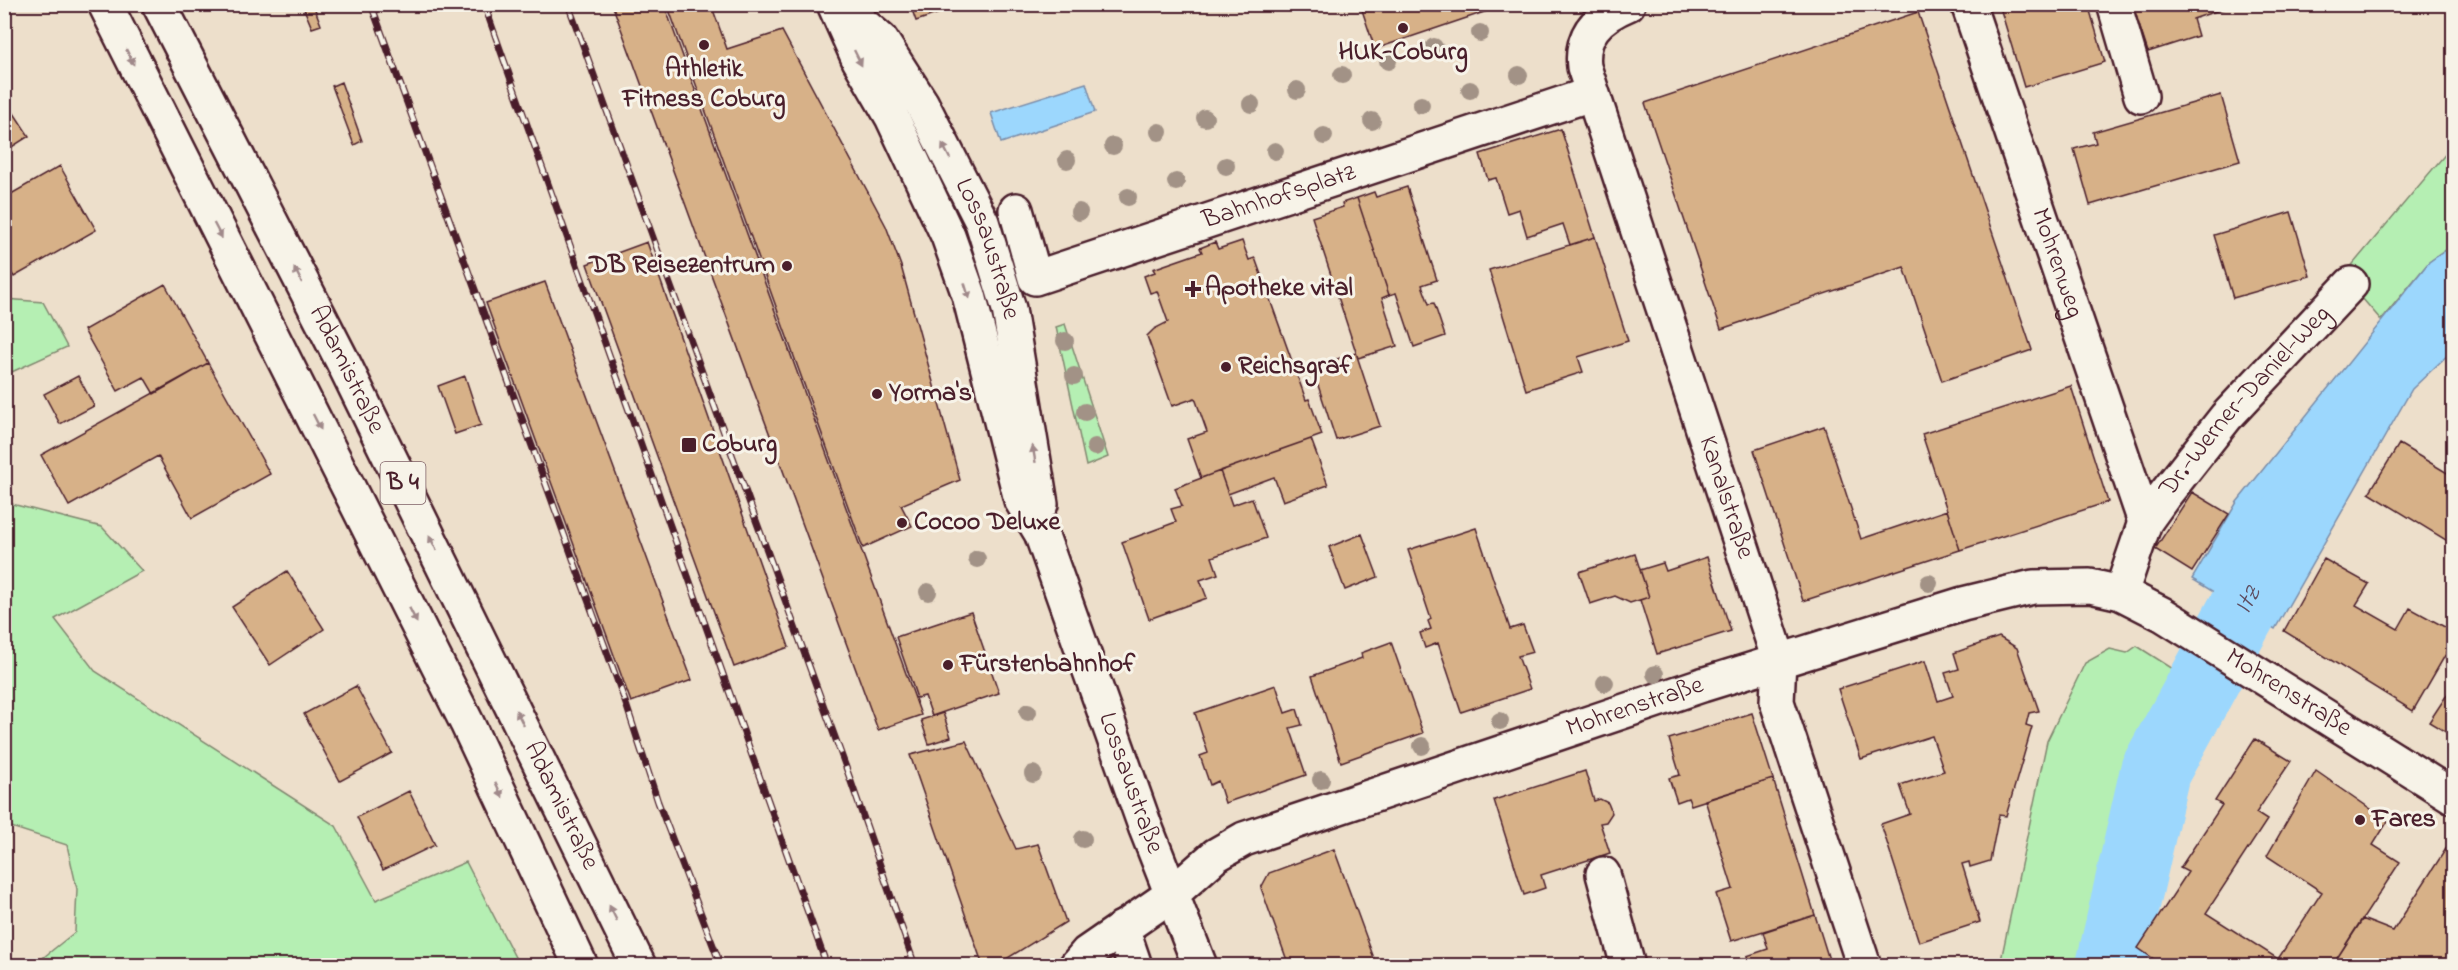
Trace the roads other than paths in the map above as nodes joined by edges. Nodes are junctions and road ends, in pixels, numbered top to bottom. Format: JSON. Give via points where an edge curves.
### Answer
{"nodes":[{"id":1,"x":105,"y":4,"type":"edge"},
{"id":2,"x":159,"y":4,"type":"edge"},
{"id":3,"x":834,"y":4,"type":"edge"},
{"id":4,"x":839,"y":4,"type":"edge"},
{"id":5,"x":1628,"y":4,"type":"edge"},
{"id":6,"x":1968,"y":4,"type":"edge"},
{"id":7,"x":2114,"y":4,"type":"edge"},
{"id":8,"x":1591,"y":94,"type":"junction"},
{"id":9,"x":2141,"y":96,"type":"dead end"},
{"id":10,"x":1016,"y":210,"type":"dead end"},
{"id":11,"x":2351,"y":284,"type":"dead end"},
{"id":12,"x":2145,"y":522,"type":"junction"},
{"id":13,"x":1041,"y":532,"type":"junction"},
{"id":14,"x":2121,"y":593,"type":"junction"},
{"id":15,"x":1779,"y":660,"type":"junction"},
{"id":16,"x":2454,"y":797,"type":"edge"},
{"id":17,"x":1603,"y":874,"type":"dead end"},
{"id":18,"x":1171,"y":895,"type":"junction"},
{"id":19,"x":1122,"y":928,"type":"junction"},
{"id":20,"x":582,"y":966,"type":"edge"},
{"id":21,"x":639,"y":966,"type":"edge"},
{"id":22,"x":1076,"y":966,"type":"edge"},
{"id":23,"x":1135,"y":966,"type":"edge"},
{"id":24,"x":1200,"y":966,"type":"edge"},
{"id":25,"x":1628,"y":966,"type":"edge"},
{"id":26,"x":1864,"y":966,"type":"edge"}],
"edges":[{"from":1,"to":20,"type":"main road","name":"Adamistraße","number":"B 4","one_way":true,"via":[[462,712]]},
{"from":21,"to":2,"type":"main road","name":"Adamistraße","number":"B 4","one_way":true,"via":[[342,360]]},
{"from":3,"to":13,"type":"main road","name":"Lossaustraße","one_way":true,"via":[[948,236],[969,295],[1021,500]]},
{"from":13,"to":4,"type":"main road","name":"Lossaustraße","one_way":true,"via":[[1041,498],[1009,309],[982,222],[922,104],[881,40]]},
{"from":5,"to":8,"type":"main road","name":"Kanalstraße","via":[[1589,30],[1583,57]]},
{"from":6,"to":12,"type":"main road","name":"Mohrenweg"},
{"from":7,"to":9,"type":"main road"},
{"from":8,"to":10,"type":"main road","name":"Bahnhofsplatz","via":[[1035,278]]},
{"from":8,"to":15,"type":"main road","name":"Kanalstraße"},
{"from":11,"to":12,"type":"main road","name":"Dr.-Werner-Daniel-Weg","via":[[2226,417]]},
{"from":12,"to":14,"type":"main road"},
{"from":13,"to":18,"type":"main road","name":"Lossaustraße"},
{"from":14,"to":15,"type":"main road","name":"Mohrenstraße","via":[[2090,586],[2033,587]]},
{"from":14,"to":16,"type":"main road","name":"Mohrenstraße","via":[[2162,614]]},
{"from":15,"to":18,"type":"main road","name":"Mohrenstraße","via":[[1244,839],[1216,855]]},
{"from":15,"to":26,"type":"main road","name":"Kanalstraße","via":[[1777,702]]},
{"from":17,"to":25,"type":"main road"},
{"from":18,"to":19,"type":"main road","name":"Mohrenstraße"},
{"from":18,"to":24,"type":"main road","name":"Lossaustraße"},
{"from":19,"to":22,"type":"main road","name":"Mohrenstraße","via":[[1087,953]]},
{"from":19,"to":23,"type":"main road"}]}
